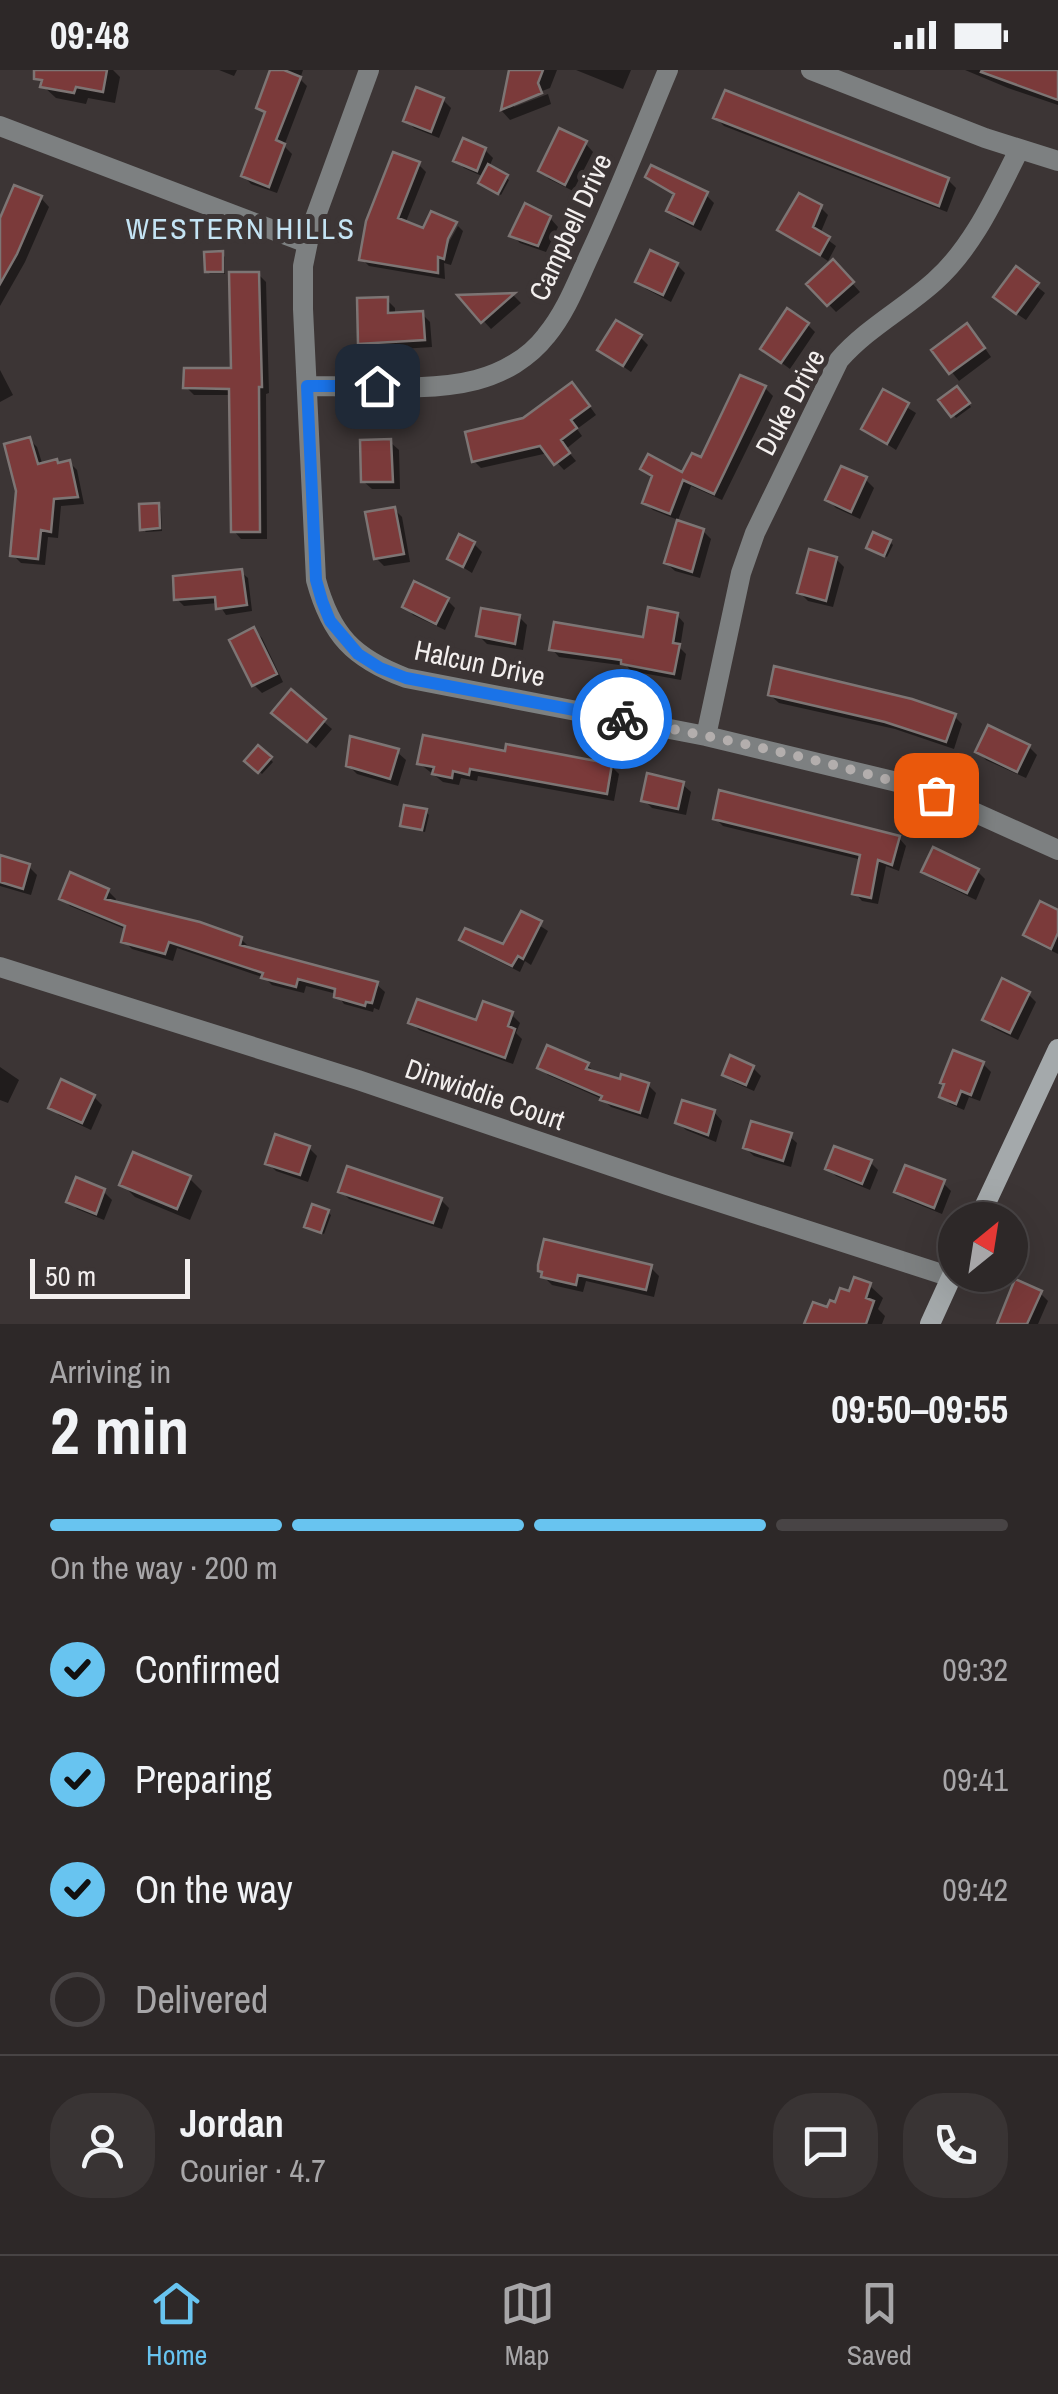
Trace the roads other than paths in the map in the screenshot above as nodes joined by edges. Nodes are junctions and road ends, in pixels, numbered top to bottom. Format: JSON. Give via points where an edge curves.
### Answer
{"nodes":[{"id":1,"x":369,"y":70,"type":"edge"},
{"id":2,"x":668,"y":70,"type":"edge"},
{"id":3,"x":811,"y":70,"type":"edge"},
{"id":4,"x":0,"y":126,"type":"edge"},
{"id":5,"x":1019,"y":150,"type":"junction"},
{"id":6,"x":1058,"y":161,"type":"edge"},
{"id":7,"x":307,"y":243,"type":"junction"},
{"id":8,"x":307,"y":386,"type":"junction"},
{"id":9,"x":706,"y":736,"type":"junction"},
{"id":10,"x":1058,"y":850,"type":"edge"},
{"id":11,"x":0,"y":967,"type":"edge"},
{"id":12,"x":1058,"y":1050,"type":"edge"},
{"id":13,"x":986,"y":1202,"type":"edge"},
{"id":14,"x":938,"y":1268,"type":"edge"},
{"id":15,"x":944,"y":1292,"type":"edge"},
{"id":16,"x":930,"y":1324,"type":"edge"}],
"edges":[{"from":1,"to":7,"type":"street","name":"Halcun Drive"},
{"from":2,"to":8,"type":"street","name":"Campbell Drive","via":[[562,313],[526,356],[504,370],[448,385]]},
{"from":3,"to":5,"type":"street"},
{"from":4,"to":7,"type":"street"},
{"from":5,"to":6,"type":"street"},
{"from":5,"to":9,"type":"street","name":"Duke Drive","via":[[990,207],[939,278],[839,360],[754,534]]},
{"from":7,"to":8,"type":"street","name":"Halcun Drive"},
{"from":8,"to":9,"type":"street","name":"Halcun Drive","via":[[316,580],[330,621],[358,654],[406,678]]},
{"from":9,"to":10,"type":"street","name":"Halcun Drive","via":[[923,790]]},
{"from":11,"to":14,"type":"street","name":"Dinwiddie Court"},
{"from":12,"to":13,"type":"street"},
{"from":15,"to":16,"type":"street"}]}
